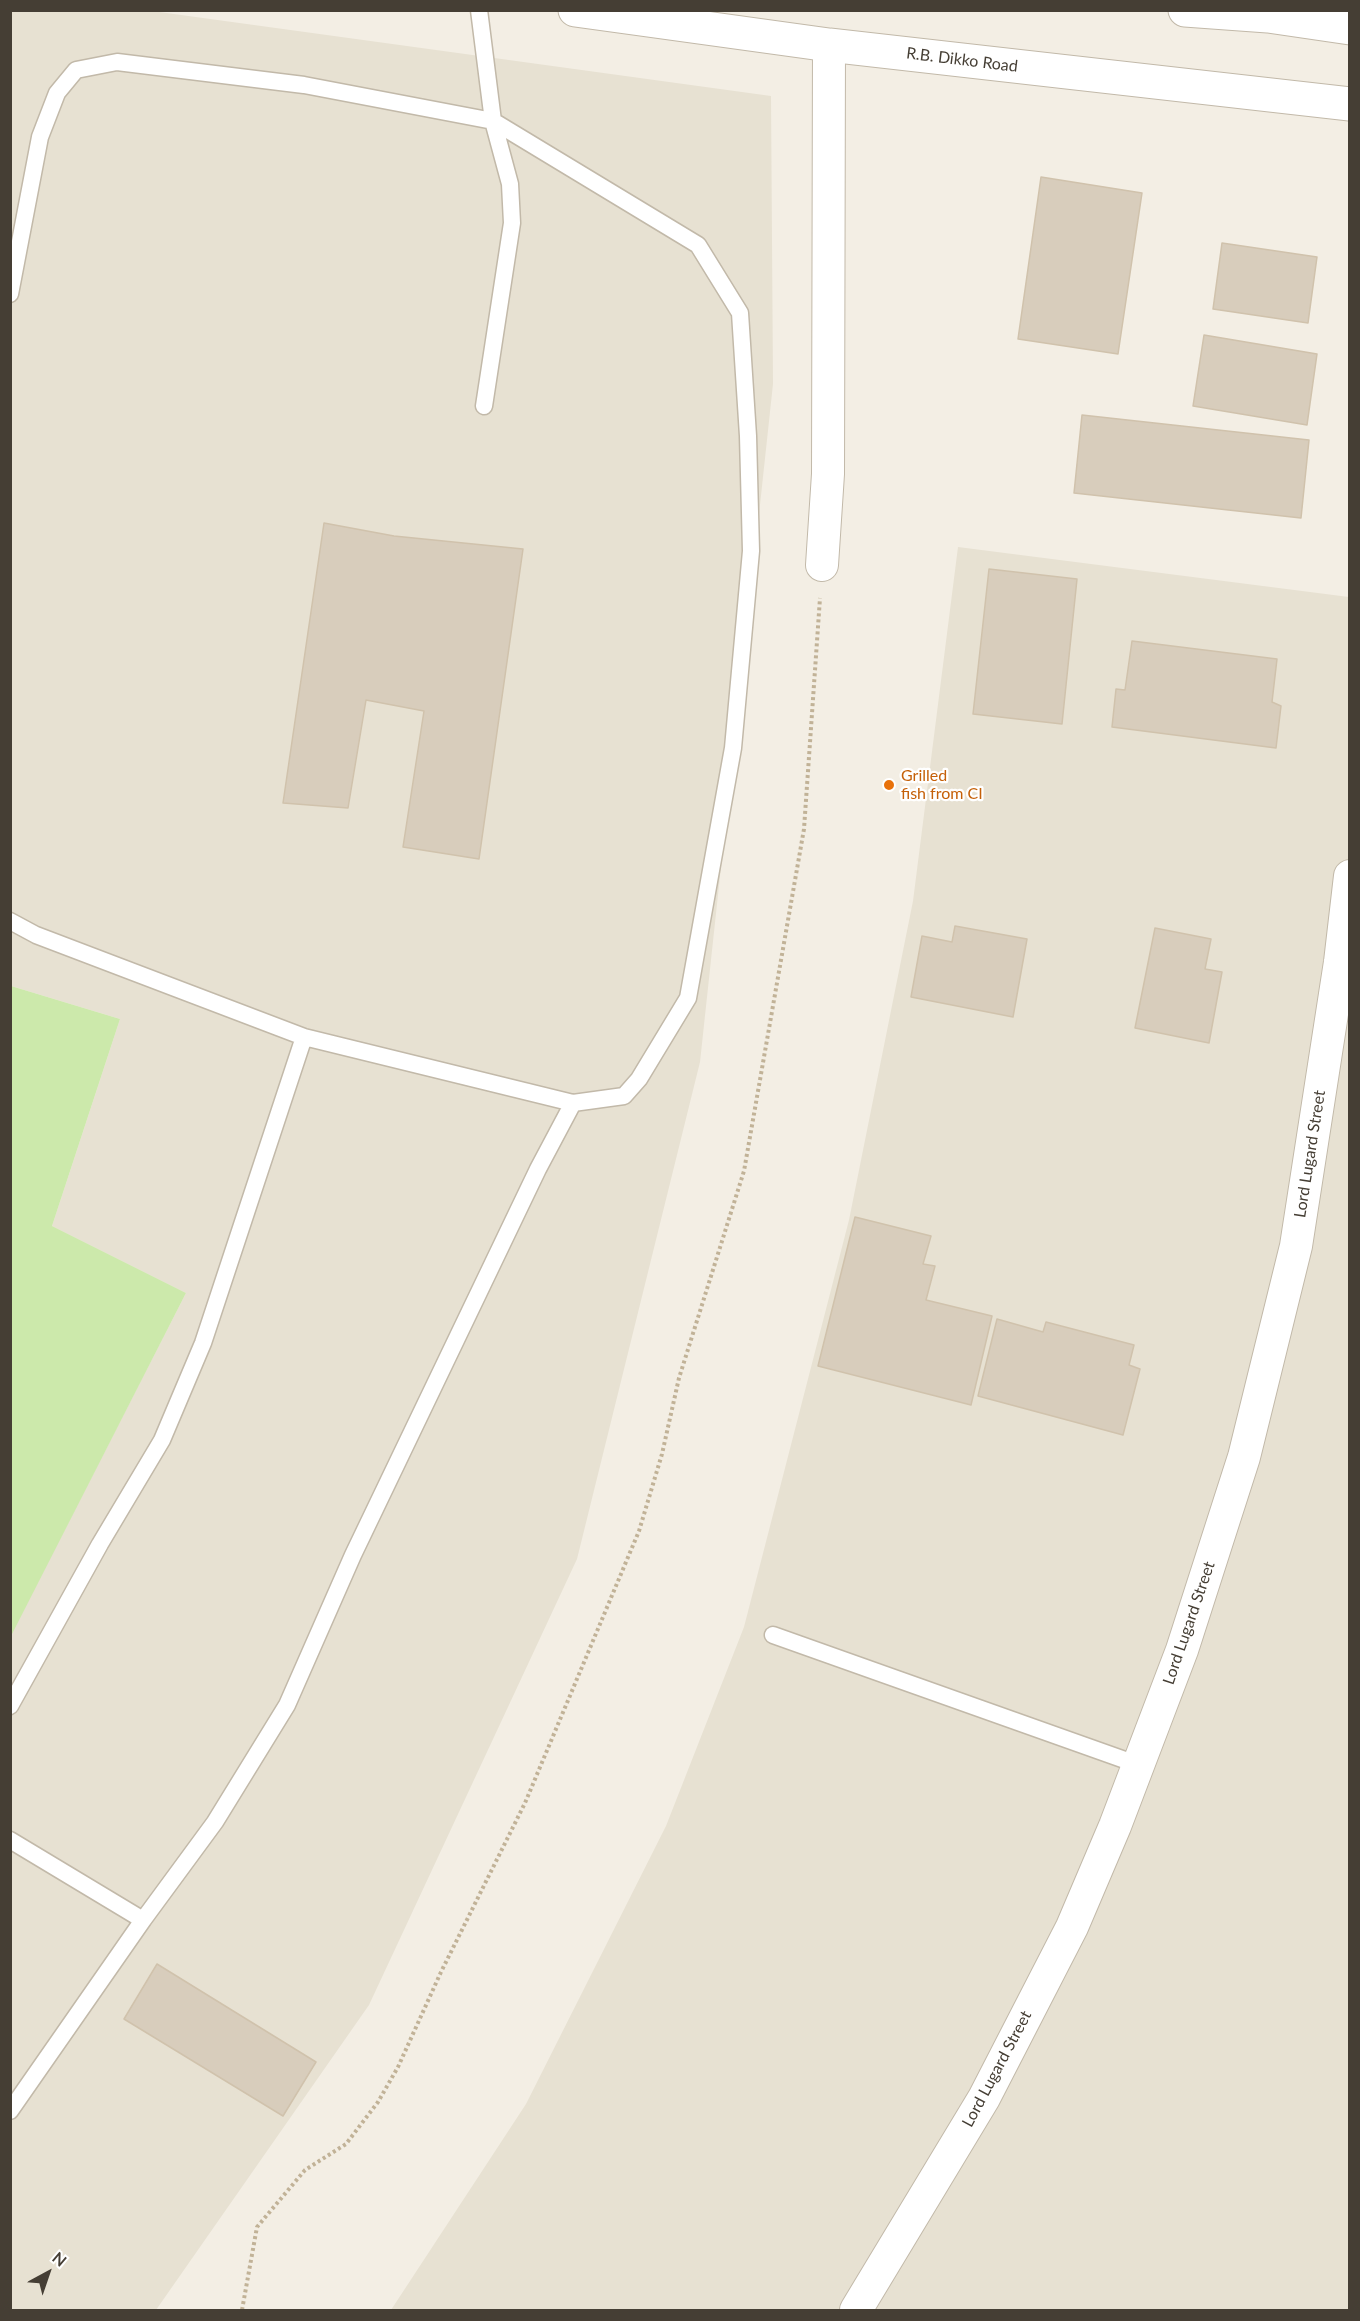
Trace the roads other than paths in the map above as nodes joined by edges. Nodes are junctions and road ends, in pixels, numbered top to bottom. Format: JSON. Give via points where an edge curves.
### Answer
{"nodes":[{"id":1,"x":479,"y":10,"type":"edge"},
{"id":2,"x":575,"y":10,"type":"edge"},
{"id":3,"x":1185,"y":10,"type":"edge"},
{"id":4,"x":1269,"y":13,"type":"edge"},
{"id":5,"x":1350,"y":28,"type":"edge"},
{"id":6,"x":830,"y":45,"type":"junction"},
{"id":7,"x":1350,"y":104,"type":"edge"},
{"id":8,"x":493,"y":121,"type":"junction"},
{"id":9,"x":10,"y":294,"type":"edge"},
{"id":10,"x":484,"y":406,"type":"dead end"},
{"id":11,"x":822,"y":565,"type":"road end"},
{"id":12,"x":1350,"y":876,"type":"edge"},
{"id":13,"x":10,"y":921,"type":"edge"},
{"id":14,"x":304,"y":1037,"type":"junction"},
{"id":15,"x":573,"y":1103,"type":"junction"},
{"id":16,"x":773,"y":1635,"type":"dead end"},
{"id":17,"x":10,"y":1706,"type":"edge"},
{"id":18,"x":1139,"y":1764,"type":"junction"},
{"id":19,"x":10,"y":1840,"type":"edge"},
{"id":20,"x":143,"y":1920,"type":"junction"},
{"id":21,"x":10,"y":2111,"type":"edge"},
{"id":22,"x":856,"y":2310,"type":"edge"}],
"edges":[{"from":1,"to":8,"type":"lane"},
{"from":2,"to":6,"type":"street","name":"R.B. Dikko Road"},
{"from":3,"to":4,"type":"street"},
{"from":4,"to":5,"type":"street"},
{"from":6,"to":7,"type":"street","name":"R.B. Dikko Road"},
{"from":6,"to":11,"type":"street","via":[[828,474]]},
{"from":8,"to":9,"type":"lane","via":[[304,85],[117,62],[76,70],[57,93],[40,137]]},
{"from":8,"to":10,"type":"lane","via":[[510,184],[512,223]]},
{"from":8,"to":15,"type":"lane","via":[[698,245],[740,313],[751,551],[733,748],[688,998],[639,1079],[624,1096]]},
{"from":12,"to":18,"type":"street","name":"Lord Lugard Street","via":[[1296,1246],[1244,1457],[1182,1650]]},
{"from":13,"to":14,"type":"lane","via":[[36,935]]},
{"from":14,"to":15,"type":"lane"},
{"from":14,"to":17,"type":"lane","via":[[203,1343],[162,1440]]},
{"from":15,"to":20,"type":"lane","via":[[368,1523],[287,1705],[215,1822]]},
{"from":16,"to":18,"type":"lane"},
{"from":18,"to":22,"type":"street","name":"Lord Lugard Street","via":[[1067,1937],[984,2098]]},
{"from":19,"to":20,"type":"lane"},
{"from":20,"to":21,"type":"lane"}]}
